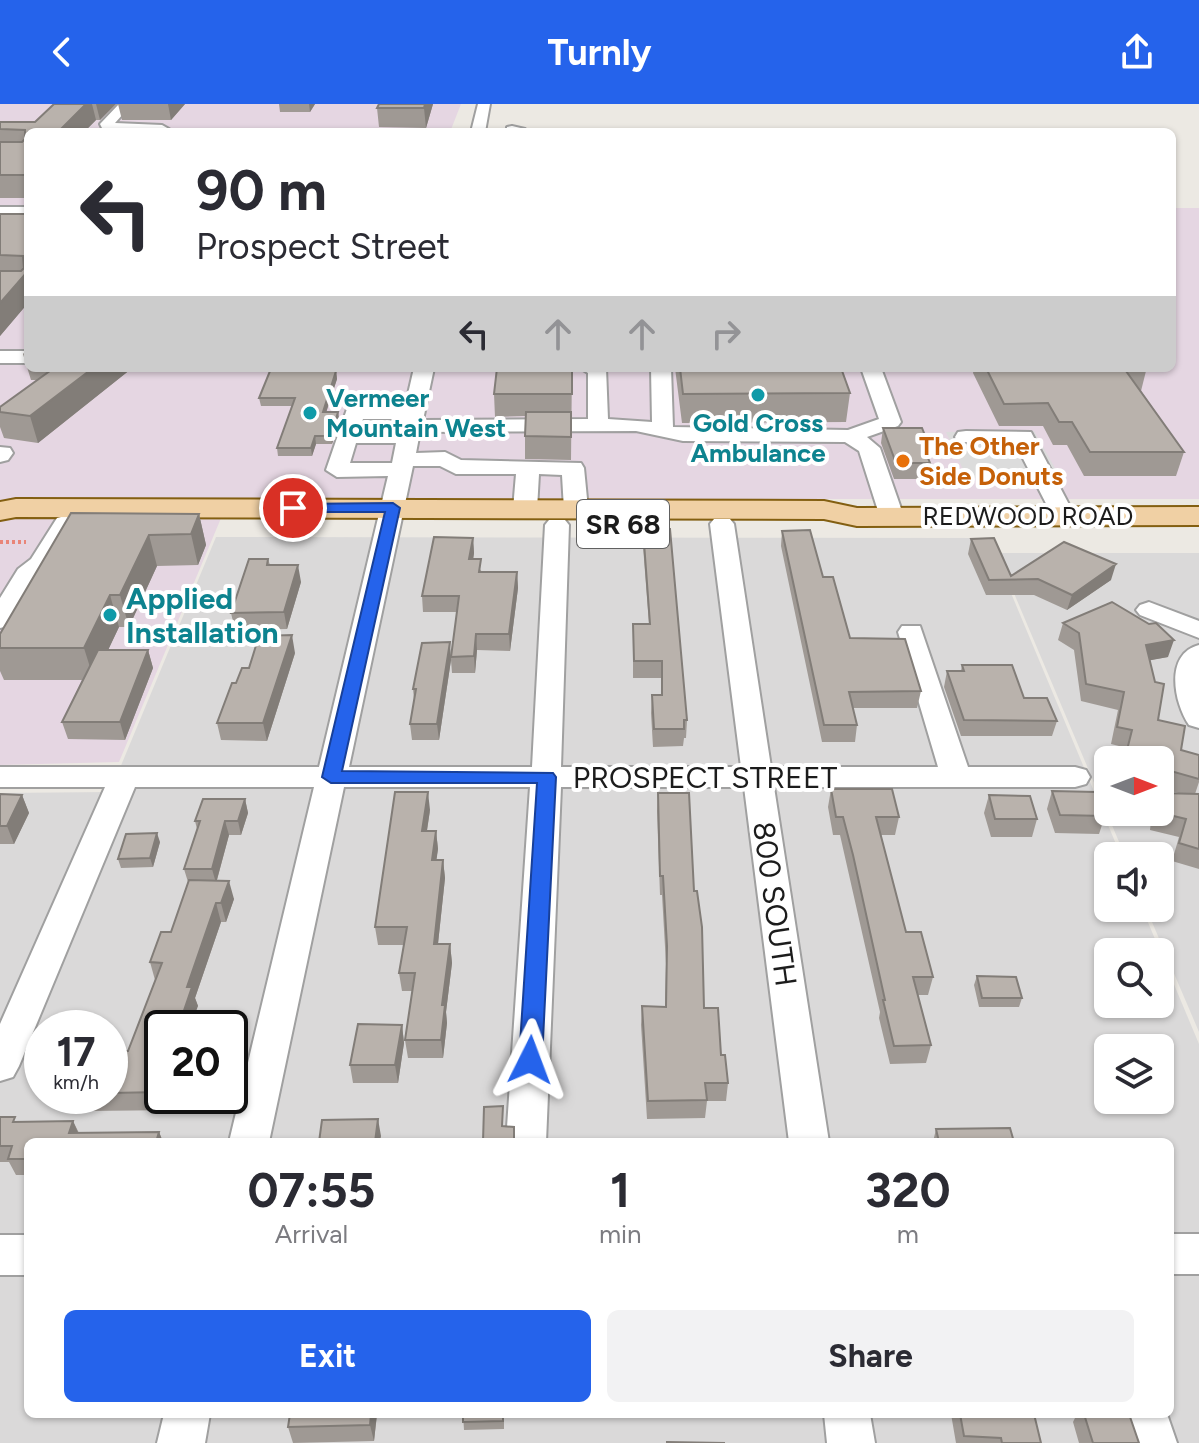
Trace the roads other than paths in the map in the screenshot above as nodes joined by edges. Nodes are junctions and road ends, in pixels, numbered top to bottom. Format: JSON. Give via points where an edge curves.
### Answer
{"nodes":[{"id":1,"x":126,"y":104,"type":"edge"},
{"id":2,"x":484,"y":104,"type":"edge"},
{"id":3,"x":135,"y":128,"type":"edge"},
{"id":4,"x":479,"y":128,"type":"edge"},
{"id":5,"x":0,"y":212,"type":"edge"},
{"id":6,"x":24,"y":212,"type":"edge"},
{"id":7,"x":0,"y":221,"type":"edge"},
{"id":8,"x":24,"y":221,"type":"edge"},
{"id":9,"x":423,"y":372,"type":"edge"},
{"id":10,"x":598,"y":372,"type":"edge"},
{"id":11,"x":661,"y":372,"type":"edge"},
{"id":12,"x":872,"y":372,"type":"edge"},
{"id":13,"x":412,"y":425,"type":"junction"},
{"id":14,"x":598,"y":425,"type":"junction"},
{"id":15,"x":663,"y":431,"type":"junction"},
{"id":16,"x":850,"y":436,"type":"junction"},
{"id":17,"x":966,"y":437,"type":"dead end"},
{"id":18,"x":445,"y":459,"type":"junction"},
{"id":19,"x":403,"y":464,"type":"junction"},
{"id":20,"x":528,"y":468,"type":"junction"},
{"id":21,"x":573,"y":468,"type":"junction"},
{"id":22,"x":525,"y":509,"type":"junction"},
{"id":23,"x":0,"y":511,"type":"edge"},
{"id":24,"x":391,"y":516,"type":"junction"},
{"id":25,"x":1063,"y":516,"type":"junction"},
{"id":26,"x":1199,"y":516,"type":"edge"},
{"id":27,"x":566,"y":517,"type":"junction"},
{"id":28,"x":857,"y":517,"type":"junction"},
{"id":29,"x":892,"y":517,"type":"junction"},
{"id":30,"x":722,"y":524,"type":"junction"},
{"id":31,"x":46,"y":529,"type":"junction"},
{"id":32,"x":9,"y":531,"type":"edge"},
{"id":33,"x":1149,"y":610,"type":"dead end"},
{"id":34,"x":0,"y":620,"type":"edge"},
{"id":35,"x":1199,"y":630,"type":"edge"},
{"id":36,"x":911,"y":632,"type":"dead end"},
{"id":37,"x":1199,"y":653,"type":"edge"},
{"id":38,"x":1199,"y":719,"type":"edge"},
{"id":39,"x":0,"y":777,"type":"edge"},
{"id":40,"x":124,"y":777,"type":"junction"},
{"id":41,"x":331,"y":777,"type":"junction"},
{"id":42,"x":547,"y":777,"type":"junction"},
{"id":43,"x":758,"y":777,"type":"junction"},
{"id":44,"x":956,"y":777,"type":"junction"},
{"id":45,"x":1075,"y":777,"type":"dead end"},
{"id":46,"x":0,"y":1066,"type":"edge"},
{"id":47,"x":250,"y":1138,"type":"edge"},
{"id":48,"x":526,"y":1138,"type":"edge"},
{"id":49,"x":808,"y":1138,"type":"edge"},
{"id":50,"x":1174,"y":1254,"type":"edge"},
{"id":51,"x":1199,"y":1254,"type":"edge"},
{"id":52,"x":0,"y":1255,"type":"edge"},
{"id":53,"x":24,"y":1255,"type":"edge"},
{"id":54,"x":186,"y":1418,"type":"edge"},
{"id":55,"x":848,"y":1418,"type":"edge"},
{"id":56,"x":1145,"y":1418,"type":"edge"},
{"id":57,"x":181,"y":1443,"type":"edge"},
{"id":58,"x":851,"y":1443,"type":"edge"},
{"id":59,"x":1153,"y":1443,"type":"edge"}],
"edges":[{"from":1,"to":3,"type":"street","via":[[108,127]]},
{"from":2,"to":4,"type":"street"},
{"from":5,"to":6,"type":"street"},
{"from":7,"to":8,"type":"street"},
{"from":9,"to":13,"type":"street"},
{"from":10,"to":14,"type":"street"},
{"from":11,"to":15,"type":"street"},
{"from":12,"to":16,"type":"street","via":[[891,422]]},
{"from":13,"to":14,"type":"street"},
{"from":13,"to":19,"type":"street"},
{"from":13,"to":19,"type":"street","via":[[354,413],[337,470]]},
{"from":14,"to":15,"type":"street"},
{"from":15,"to":16,"type":"street"},
{"from":16,"to":29,"type":"street","via":[[869,448]]},
{"from":17,"to":25,"type":"street","via":[[1023,437]]},
{"from":18,"to":19,"type":"street"},
{"from":18,"to":20,"type":"street","via":[[456,467]]},
{"from":18,"to":21,"type":"street","via":[[471,443],[578,443],[579,462]]},
{"from":19,"to":24,"type":"street"},
{"from":20,"to":21,"type":"street"},
{"from":20,"to":22,"type":"street"},
{"from":21,"to":27,"type":"street"},
{"from":22,"to":24,"type":"main road","name":"REDWOOD ROAD","number":"SR 68"},
{"from":22,"to":27,"type":"main road","name":"REDWOOD ROAD","number":"SR 68"},
{"from":23,"to":24,"type":"main road","name":"REDWOOD ROAD","number":"SR 68"},
{"from":24,"to":27,"type":"main road","name":"REDWOOD ROAD","number":"SR 68"},
{"from":24,"to":31,"type":"main road","name":"REDWOOD ROAD","number":"SR 68"},
{"from":24,"to":41,"type":"street"},
{"from":25,"to":26,"type":"main road","name":"REDWOOD ROAD","number":"SR 68"},
{"from":25,"to":29,"type":"main road","name":"REDWOOD ROAD","number":"SR 68"},
{"from":27,"to":28,"type":"main road","name":"REDWOOD ROAD","number":"SR 68","via":[[824,510]]},
{"from":27,"to":30,"type":"main road","name":"REDWOOD ROAD","number":"SR 68"},
{"from":27,"to":42,"type":"street"},
{"from":28,"to":29,"type":"main road","name":"REDWOOD ROAD","number":"SR 68"},
{"from":28,"to":30,"type":"main road","name":"REDWOOD ROAD","number":"SR 68","via":[[828,524]]},
{"from":30,"to":43,"type":"street","name":"800 SOUTH"},
{"from":31,"to":32,"type":"main road","name":"REDWOOD ROAD","number":"SR 68"},
{"from":31,"to":34,"type":"street","via":[[41,564],[27,574]]},
{"from":33,"to":35,"type":"street"},
{"from":36,"to":44,"type":"street"},
{"from":37,"to":38,"type":"street","via":[[1192,660],[1186,690]]},
{"from":39,"to":40,"type":"street","name":"PROSPECT STREET"},
{"from":40,"to":41,"type":"street","name":"PROSPECT STREET"},
{"from":40,"to":46,"type":"street"},
{"from":41,"to":42,"type":"street","name":"PROSPECT STREET"},
{"from":41,"to":47,"type":"street"},
{"from":42,"to":43,"type":"street","name":"PROSPECT STREET"},
{"from":42,"to":48,"type":"street"},
{"from":43,"to":44,"type":"street","name":"PROSPECT STREET"},
{"from":43,"to":49,"type":"street","name":"800 SOUTH"},
{"from":44,"to":45,"type":"street","name":"PROSPECT STREET"},
{"from":50,"to":51,"type":"street"},
{"from":52,"to":53,"type":"street"},
{"from":54,"to":57,"type":"street"},
{"from":55,"to":58,"type":"street"},
{"from":56,"to":59,"type":"street"}]}
